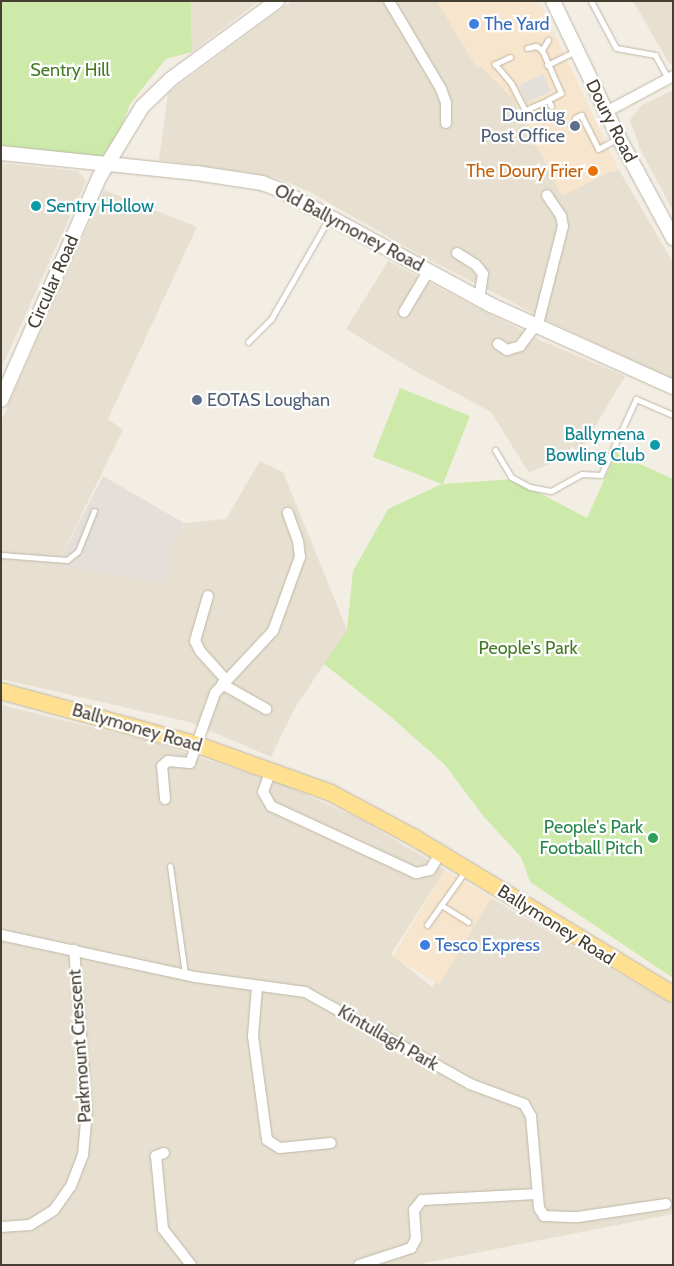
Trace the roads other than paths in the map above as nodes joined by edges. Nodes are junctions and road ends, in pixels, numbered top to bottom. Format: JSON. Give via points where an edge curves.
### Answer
{"nodes":[{"id":1,"x":277,"y":1,"type":"edge"},
{"id":2,"x":389,"y":1,"type":"edge"},
{"id":3,"x":553,"y":1,"type":"edge"},
{"id":4,"x":591,"y":1,"type":"edge"},
{"id":5,"x":548,"y":40,"type":"dead end"},
{"id":6,"x":527,"y":48,"type":"dead end"},
{"id":7,"x":542,"y":50,"type":"junction"},
{"id":8,"x":576,"y":51,"type":"junction"},
{"id":9,"x":510,"y":57,"type":"dead end"},
{"id":10,"x":547,"y":65,"type":"junction"},
{"id":11,"x":670,"y":77,"type":"edge"},
{"id":12,"x":548,"y":100,"type":"junction"},
{"id":13,"x":551,"y":106,"type":"dead end"},
{"id":14,"x":606,"y":112,"type":"junction"},
{"id":15,"x":575,"y":118,"type":"dead end"},
{"id":16,"x":446,"y":123,"type":"dead end"},
{"id":17,"x":619,"y":138,"type":"junction"},
{"id":18,"x":1,"y":153,"type":"edge"},
{"id":19,"x":108,"y":163,"type":"junction"},
{"id":20,"x":547,"y":195,"type":"dead end"},
{"id":21,"x":330,"y":215,"type":"junction"},
{"id":22,"x":673,"y":238,"type":"edge"},
{"id":23,"x":457,"y":253,"type":"dead end"},
{"id":24,"x":429,"y":270,"type":"junction"},
{"id":25,"x":479,"y":298,"type":"junction"},
{"id":26,"x":404,"y":312,"type":"dead end"},
{"id":27,"x":536,"y":327,"type":"junction"},
{"id":28,"x":248,"y":342,"type":"dead end"},
{"id":29,"x":498,"y":344,"type":"dead end"},
{"id":30,"x":673,"y":387,"type":"edge"},
{"id":31,"x":1,"y":400,"type":"edge"},
{"id":32,"x":673,"y":415,"type":"edge"},
{"id":33,"x":495,"y":450,"type":"dead end"},
{"id":34,"x":94,"y":511,"type":"dead end"},
{"id":35,"x":288,"y":513,"type":"dead end"},
{"id":36,"x":1,"y":555,"type":"edge"},
{"id":37,"x":208,"y":596,"type":"dead end"},
{"id":38,"x":224,"y":682,"type":"junction"},
{"id":39,"x":1,"y":691,"type":"edge"},
{"id":40,"x":266,"y":710,"type":"dead end"},
{"id":41,"x":195,"y":744,"type":"junction"},
{"id":42,"x":271,"y":770,"type":"junction"},
{"id":43,"x":166,"y":799,"type":"dead end"},
{"id":44,"x":440,"y":854,"type":"junction"},
{"id":45,"x":170,"y":866,"type":"dead end"},
{"id":46,"x":466,"y":870,"type":"junction"},
{"id":47,"x":441,"y":906,"type":"junction"},
{"id":48,"x":468,"y":922,"type":"dead end"},
{"id":49,"x":428,"y":925,"type":"dead end"},
{"id":50,"x":1,"y":935,"type":"edge"},
{"id":51,"x":74,"y":950,"type":"junction"},
{"id":52,"x":190,"y":976,"type":"junction"},
{"id":53,"x":257,"y":987,"type":"junction"},
{"id":54,"x":673,"y":994,"type":"edge"},
{"id":55,"x":331,"y":1142,"type":"dead end"},
{"id":56,"x":164,"y":1153,"type":"dead end"},
{"id":57,"x":537,"y":1194,"type":"junction"},
{"id":58,"x":666,"y":1204,"type":"dead end"},
{"id":59,"x":1,"y":1227,"type":"edge"},
{"id":60,"x":191,"y":1265,"type":"edge"},
{"id":61,"x":359,"y":1265,"type":"edge"}],
"edges":[{"from":1,"to":19,"type":"street","name":"Circular Road","via":[[172,79],[147,102]]},
{"from":2,"to":16,"type":"street","via":[[441,89],[446,103]]},
{"from":3,"to":8,"type":"street","name":"Doury Road"},
{"from":4,"to":11,"type":"lane","via":[[616,48],[655,55]]},
{"from":5,"to":7,"type":"lane"},
{"from":6,"to":7,"type":"lane","via":[[536,46]]},
{"from":7,"to":10,"type":"lane"},
{"from":8,"to":10,"type":"lane"},
{"from":8,"to":14,"type":"street","name":"Doury Road"},
{"from":9,"to":12,"type":"lane","via":[[496,64],[511,83],[525,110]]},
{"from":10,"to":12,"type":"lane","via":[[561,93]]},
{"from":11,"to":14,"type":"street"},
{"from":12,"to":13,"type":"lane"},
{"from":14,"to":17,"type":"street","name":"Doury Road"},
{"from":15,"to":17,"type":"lane","via":[[581,115],[598,149]]},
{"from":17,"to":22,"type":"street","name":"Doury Road"},
{"from":18,"to":19,"type":"street","name":"Old Ballymoney Road"},
{"from":19,"to":21,"type":"street","name":"Old Ballymoney Road","via":[[262,184]]},
{"from":19,"to":31,"type":"street","name":"Circular Road"},
{"from":20,"to":27,"type":"street","via":[[564,226]]},
{"from":21,"to":24,"type":"street","name":"Old Ballymoney Road"},
{"from":21,"to":28,"type":"lane","via":[[271,319]]},
{"from":23,"to":25,"type":"street","via":[[476,265],[483,274]]},
{"from":24,"to":25,"type":"street","name":"Old Ballymoney Road"},
{"from":24,"to":26,"type":"street"},
{"from":25,"to":27,"type":"street","name":"Old Ballymoney Road"},
{"from":27,"to":29,"type":"street","via":[[520,346],[507,350]]},
{"from":27,"to":30,"type":"street","name":"Old Ballymoney Road"},
{"from":32,"to":33,"type":"lane","via":[[636,399],[601,475],[582,474],[551,491],[511,477]]},
{"from":34,"to":36,"type":"lane","via":[[78,551],[67,560]]},
{"from":35,"to":38,"type":"street","via":[[300,557],[273,631],[254,655]]},
{"from":37,"to":38,"type":"street","via":[[196,641]]},
{"from":38,"to":40,"type":"street"},
{"from":38,"to":41,"type":"street","via":[[210,702]]},
{"from":39,"to":41,"type":"main road","name":"Ballymoney Road","via":[[73,708]]},
{"from":41,"to":42,"type":"main road","name":"Ballymoney Road"},
{"from":41,"to":43,"type":"street","via":[[190,763],[168,761],[161,767]]},
{"from":42,"to":44,"type":"main road","name":"Ballymoney Road","via":[[331,794]]},
{"from":42,"to":44,"type":"street","via":[[263,792],[271,806],[411,871],[428,871]]},
{"from":44,"to":46,"type":"main road","name":"Ballymoney Road"},
{"from":45,"to":52,"type":"lane"},
{"from":46,"to":47,"type":"lane"},
{"from":46,"to":54,"type":"main road","name":"Ballymoney Road"},
{"from":47,"to":48,"type":"lane"},
{"from":47,"to":49,"type":"lane"},
{"from":50,"to":51,"type":"street","name":"Parkmount Crescent"},
{"from":51,"to":52,"type":"street","name":"Kintullagh Park"},
{"from":51,"to":59,"type":"street","name":"Parkmount Crescent","via":[[87,1110],[83,1156],[71,1186],[54,1210],[30,1225]]},
{"from":52,"to":53,"type":"street","name":"Kintullagh Park"},
{"from":53,"to":55,"type":"street","via":[[254,1036],[267,1140],[280,1148]]},
{"from":53,"to":57,"type":"street","name":"Kintullagh Park","via":[[305,992],[470,1084],[527,1106]]},
{"from":56,"to":60,"type":"street","via":[[156,1156],[156,1216],[162,1229]]},
{"from":57,"to":58,"type":"street","via":[[540,1212],[551,1217],[578,1217]]},
{"from":57,"to":61,"type":"street","via":[[422,1200],[414,1210],[416,1237],[412,1246]]}]}
